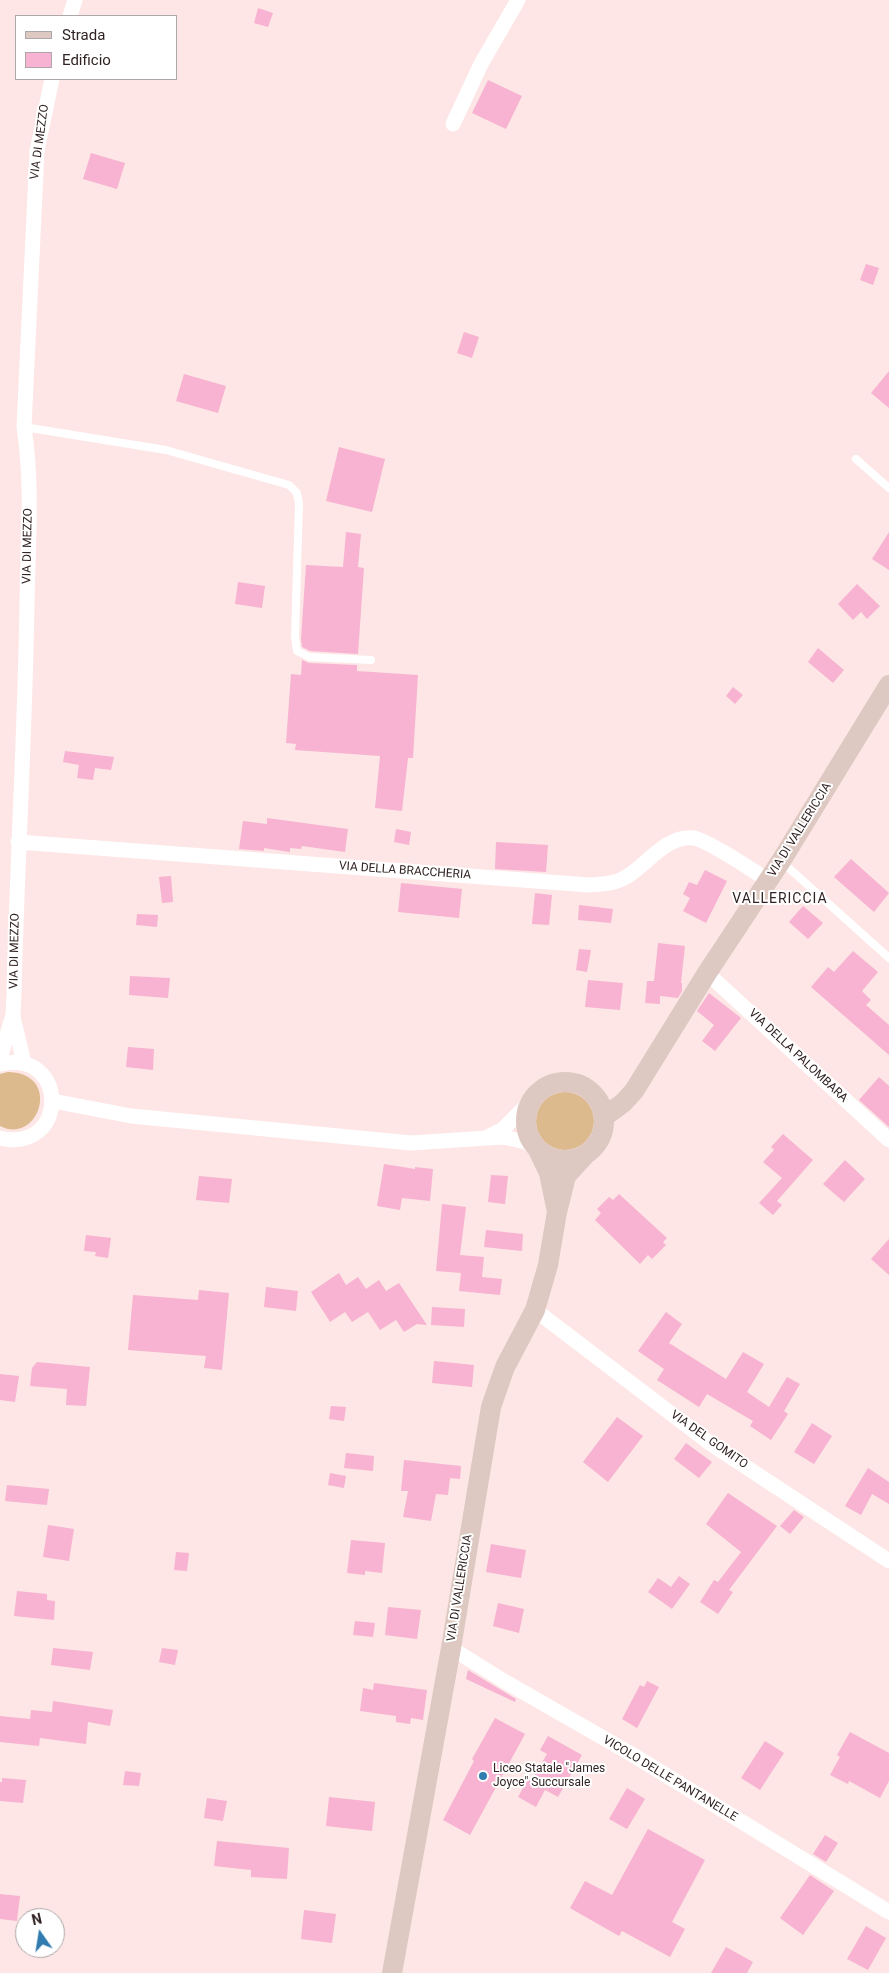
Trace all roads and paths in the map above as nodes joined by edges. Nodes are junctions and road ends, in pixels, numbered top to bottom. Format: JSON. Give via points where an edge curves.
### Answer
{"nodes":[{"id":1,"x":75,"y":0,"type":"edge"},
{"id":2,"x":518,"y":0,"type":"edge"},
{"id":3,"x":70,"y":15,"type":"edge"},
{"id":4,"x":52,"y":80,"type":"edge"},
{"id":5,"x":453,"y":124,"type":"dead end"},
{"id":6,"x":24,"y":427,"type":"junction"},
{"id":7,"x":856,"y":459,"type":"dead end"},
{"id":8,"x":889,"y":488,"type":"edge"},
{"id":9,"x":371,"y":660,"type":"dead end"},
{"id":10,"x":889,"y":685,"type":"edge"},
{"id":11,"x":18,"y":842,"type":"junction"},
{"id":12,"x":781,"y":861,"type":"junction"},
{"id":13,"x":768,"y":880,"type":"junction"},
{"id":14,"x":889,"y":958,"type":"edge"},
{"id":15,"x":707,"y":973,"type":"junction"},
{"id":16,"x":13,"y":1015,"type":"junction"},
{"id":17,"x":0,"y":1058,"type":"edge"},
{"id":18,"x":24,"y":1063,"type":"junction"},
{"id":19,"x":0,"y":1064,"type":"edge"},
{"id":20,"x":644,"y":1075,"type":"junction"},
{"id":21,"x":592,"y":1093,"type":"junction"},
{"id":22,"x":53,"y":1101,"type":"junction"},
{"id":23,"x":531,"y":1101,"type":"junction"},
{"id":24,"x":604,"y":1117,"type":"junction"},
{"id":25,"x":487,"y":1137,"type":"junction"},
{"id":26,"x":0,"y":1138,"type":"edge"},
{"id":27,"x":889,"y":1140,"type":"edge"},
{"id":28,"x":538,"y":1150,"type":"junction"},
{"id":29,"x":585,"y":1155,"type":"junction"},
{"id":30,"x":557,"y":1212,"type":"junction"},
{"id":31,"x":535,"y":1310,"type":"junction"},
{"id":32,"x":889,"y":1562,"type":"edge"},
{"id":33,"x":451,"y":1648,"type":"junction"},
{"id":34,"x":889,"y":1912,"type":"edge"},
{"id":35,"x":392,"y":1973,"type":"edge"}],
"edges":[{"from":1,"to":3,"type":"street"},
{"from":2,"to":5,"type":"street","via":[[480,64]]},
{"from":4,"to":6,"type":"street","name":"VIA DI MEZZO","via":[[37,151]]},
{"from":6,"to":9,"type":"lane","via":[[166,450],[289,485],[297,493],[299,504],[294,636],[297,651],[309,657]]},
{"from":6,"to":11,"type":"street","name":"VIA DI MEZZO","via":[[29,462],[26,662]]},
{"from":7,"to":8,"type":"lane"},
{"from":10,"to":12,"type":"street","name":"VIA DI VALLERICCIA"},
{"from":11,"to":13,"type":"street","name":"VIA DELLA BRACCHERIA","via":[[591,885],[624,878],[667,845],[694,838]]},
{"from":11,"to":16,"type":"street","name":"VIA DI MEZZO"},
{"from":12,"to":13,"type":"street","name":"VIA DI VALLERICCIA"},
{"from":12,"to":14,"type":"lane"},
{"from":13,"to":15,"type":"street","name":"VIA DI VALLERICCIA"},
{"from":15,"to":20,"type":"street","name":"VIA DI VALLERICCIA"},
{"from":15,"to":27,"type":"street","name":"VIA DELLA PALOMBARA"},
{"from":16,"to":17,"type":"street","name":"VIA DI MEZZO"},
{"from":16,"to":18,"type":"street","name":"VIA DI MEZZO"},
{"from":18,"to":19,"type":"street","via":[[11,1061]]},
{"from":18,"to":22,"type":"street","via":[[45,1077]]},
{"from":20,"to":21,"type":"street","name":"VIA DI VALLERICCIA","via":[[620,1092]]},
{"from":20,"to":24,"type":"street","name":"VIA DI VALLERICCIA","via":[[625,1101]]},
{"from":21,"to":23,"type":"street","name":"VIA DI VALLERICCIA","via":[[572,1083],[556,1083]]},
{"from":21,"to":24,"type":"street"},
{"from":22,"to":25,"type":"street","via":[[132,1116],[411,1143]]},
{"from":22,"to":26,"type":"street","via":[[51,1114],[35,1134],[10,1141]]},
{"from":23,"to":25,"type":"street","via":[[502,1130]]},
{"from":23,"to":28,"type":"street","name":"VIA DI VALLERICCIA","via":[[526,1113],[526,1126]]},
{"from":24,"to":29,"type":"street","name":"VIA DI VALLERICCIA","via":[[600,1139]]},
{"from":25,"to":28,"type":"street","via":[[514,1138]]},
{"from":28,"to":29,"type":"street","via":[[558,1160],[572,1160]]},
{"from":28,"to":30,"type":"street","name":"VIA DI VALLERICCIA","via":[[549,1173]]},
{"from":29,"to":30,"type":"street","name":"VIA DI VALLERICCIA","via":[[566,1176]]},
{"from":30,"to":31,"type":"street","name":"VIA DI VALLERICCIA","via":[[548,1265]]},
{"from":31,"to":32,"type":"street","name":"VIA DEL GOMITO","via":[[711,1444]]},
{"from":31,"to":33,"type":"street","name":"VIA DI VALLERICCIA","via":[[505,1367],[491,1407]]},
{"from":33,"to":34,"type":"street","name":"VICOLO DELLE PANTANELLE","via":[[634,1755]]},
{"from":33,"to":35,"type":"street","name":"VIA DI VALLERICCIA"}]}
